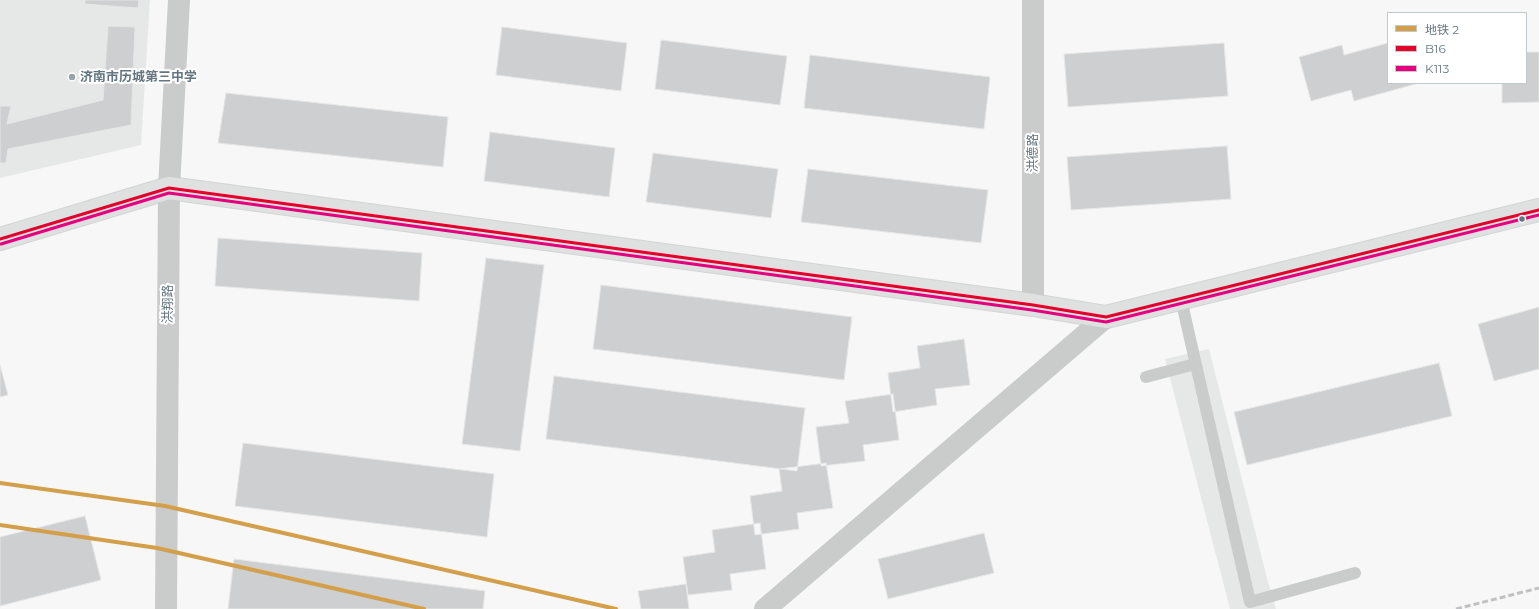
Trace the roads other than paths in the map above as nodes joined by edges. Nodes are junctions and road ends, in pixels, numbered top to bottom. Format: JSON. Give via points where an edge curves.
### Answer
{"nodes":[{"id":1,"x":179,"y":0,"type":"edge"},
{"id":2,"x":1033,"y":0,"type":"edge"},
{"id":3,"x":169,"y":188,"type":"junction"},
{"id":4,"x":1539,"y":210,"type":"edge"},
{"id":5,"x":0,"y":239,"type":"edge"},
{"id":6,"x":1181,"y":299,"type":"junction"},
{"id":7,"x":1033,"y":305,"type":"junction"},
{"id":8,"x":1106,"y":317,"type":"junction"},
{"id":9,"x":1195,"y":364,"type":"junction"},
{"id":10,"x":1146,"y":377,"type":"dead end"},
{"id":11,"x":1355,"y":573,"type":"dead end"},
{"id":12,"x":166,"y":609,"type":"edge"},
{"id":13,"x":765,"y":609,"type":"edge"}],
"edges":[{"from":1,"to":3,"type":"street","name":"洪翔路"},
{"from":2,"to":7,"type":"street","name":"洪德路"},
{"from":3,"to":5,"type":"main road"},
{"from":3,"to":7,"type":"main road"},
{"from":3,"to":12,"type":"street","name":"洪翔路"},
{"from":4,"to":6,"type":"main road"},
{"from":6,"to":8,"type":"main road"},
{"from":6,"to":9,"type":"lane"},
{"from":7,"to":8,"type":"main road"},
{"from":8,"to":13,"type":"street"},
{"from":9,"to":10,"type":"lane"},
{"from":9,"to":11,"type":"lane","via":[[1250,602]]}]}
